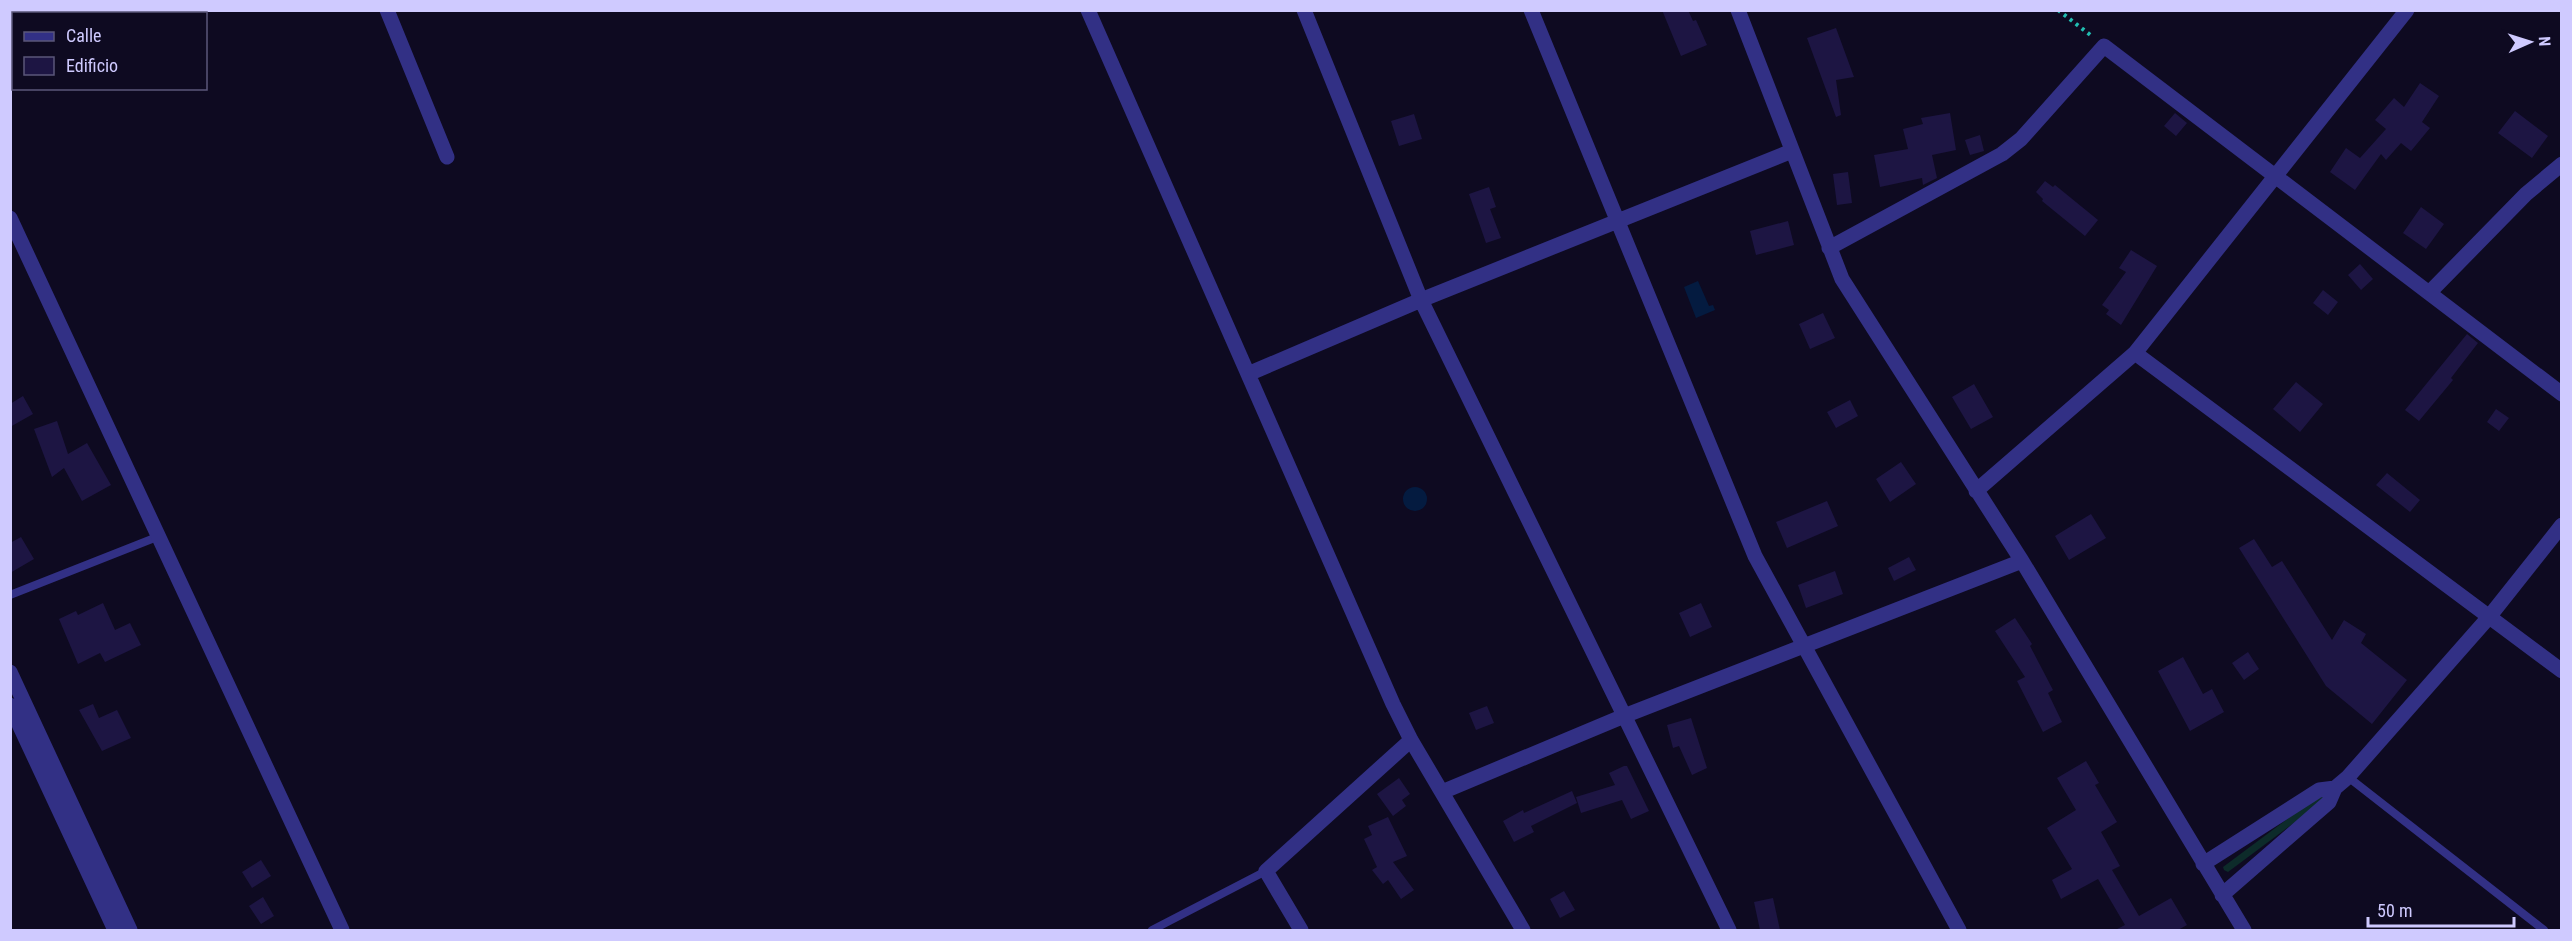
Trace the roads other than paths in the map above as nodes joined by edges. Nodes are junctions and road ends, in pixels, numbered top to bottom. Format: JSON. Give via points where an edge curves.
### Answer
{"nodes":[{"id":1,"x":387,"y":10,"type":"edge"},
{"id":2,"x":1088,"y":10,"type":"edge"},
{"id":3,"x":1304,"y":10,"type":"edge"},
{"id":4,"x":1531,"y":10,"type":"edge"},
{"id":5,"x":1738,"y":10,"type":"edge"},
{"id":6,"x":2408,"y":10,"type":"edge"},
{"id":7,"x":1792,"y":151,"type":"junction"},
{"id":8,"x":447,"y":157,"type":"dead end"},
{"id":9,"x":2562,"y":164,"type":"edge"},
{"id":10,"x":2275,"y":175,"type":"junction"},
{"id":11,"x":10,"y":218,"type":"edge"},
{"id":12,"x":1618,"y":223,"type":"junction"},
{"id":13,"x":1829,"y":248,"type":"junction"},
{"id":14,"x":2430,"y":293,"type":"junction"},
{"id":15,"x":1421,"y":300,"type":"junction"},
{"id":16,"x":2135,"y":353,"type":"junction"},
{"id":17,"x":1248,"y":374,"type":"junction"},
{"id":18,"x":2562,"y":394,"type":"edge"},
{"id":19,"x":1976,"y":491,"type":"junction"},
{"id":20,"x":2562,"y":525,"type":"edge"},
{"id":21,"x":157,"y":537,"type":"junction"},
{"id":22,"x":2022,"y":561,"type":"junction"},
{"id":23,"x":10,"y":595,"type":"edge"},
{"id":24,"x":2489,"y":617,"type":"junction"},
{"id":25,"x":1805,"y":646,"type":"junction"},
{"id":26,"x":2562,"y":671,"type":"edge"},
{"id":27,"x":10,"y":672,"type":"edge"},
{"id":28,"x":10,"y":705,"type":"edge"},
{"id":29,"x":1624,"y":716,"type":"junction"},
{"id":30,"x":1411,"y":740,"type":"junction"},
{"id":31,"x":2348,"y":777,"type":"junction"},
{"id":32,"x":2335,"y":788,"type":"junction"},
{"id":33,"x":1442,"y":792,"type":"junction"},
{"id":34,"x":2203,"y":864,"type":"junction"},
{"id":35,"x":1266,"y":871,"type":"junction"},
{"id":36,"x":2222,"y":895,"type":"junction"},
{"id":37,"x":115,"y":930,"type":"edge"},
{"id":38,"x":130,"y":930,"type":"edge"},
{"id":39,"x":342,"y":930,"type":"edge"},
{"id":40,"x":1152,"y":930,"type":"edge"},
{"id":41,"x":1301,"y":930,"type":"edge"},
{"id":42,"x":1523,"y":930,"type":"edge"},
{"id":43,"x":1729,"y":930,"type":"edge"},
{"id":44,"x":1959,"y":930,"type":"edge"},
{"id":45,"x":2244,"y":930,"type":"edge"},
{"id":46,"x":2544,"y":930,"type":"edge"}],
"edges":[{"from":1,"to":8,"type":"street"},
{"from":2,"to":17,"type":"street"},
{"from":3,"to":15,"type":"street"},
{"from":4,"to":12,"type":"street"},
{"from":5,"to":7,"type":"street"},
{"from":6,"to":10,"type":"street"},
{"from":7,"to":12,"type":"street"},
{"from":7,"to":13,"type":"street"},
{"from":9,"to":14,"type":"street","via":[[2526,194]]},
{"from":10,"to":13,"type":"street","via":[[2104,45],[2021,139],[2002,154]]},
{"from":10,"to":14,"type":"street"},
{"from":10,"to":16,"type":"street"},
{"from":11,"to":21,"type":"street"},
{"from":12,"to":15,"type":"street"},
{"from":12,"to":25,"type":"street","via":[[1755,555]]},
{"from":13,"to":19,"type":"street","via":[[1842,279]]},
{"from":14,"to":18,"type":"street"},
{"from":15,"to":17,"type":"street"},
{"from":15,"to":29,"type":"street"},
{"from":16,"to":19,"type":"street"},
{"from":16,"to":24,"type":"street"},
{"from":17,"to":30,"type":"street"},
{"from":19,"to":22,"type":"street"},
{"from":20,"to":24,"type":"street"},
{"from":21,"to":23,"type":"lane"},
{"from":21,"to":39,"type":"street"},
{"from":22,"to":25,"type":"street"},
{"from":22,"to":34,"type":"street"},
{"from":24,"to":26,"type":"street"},
{"from":24,"to":31,"type":"street"},
{"from":25,"to":29,"type":"street"},
{"from":25,"to":44,"type":"street"},
{"from":27,"to":38,"type":"street"},
{"from":28,"to":37,"type":"street"},
{"from":29,"to":33,"type":"street"},
{"from":29,"to":43,"type":"street"},
{"from":30,"to":33,"type":"street"},
{"from":30,"to":35,"type":"street"},
{"from":31,"to":32,"type":"street"},
{"from":31,"to":46,"type":"lane"},
{"from":32,"to":34,"type":"street","via":[[2319,790]]},
{"from":32,"to":36,"type":"street","via":[[2329,802]]},
{"from":33,"to":42,"type":"street"},
{"from":34,"to":36,"type":"street"},
{"from":35,"to":40,"type":"lane"},
{"from":35,"to":41,"type":"street"},
{"from":36,"to":45,"type":"street"}]}
